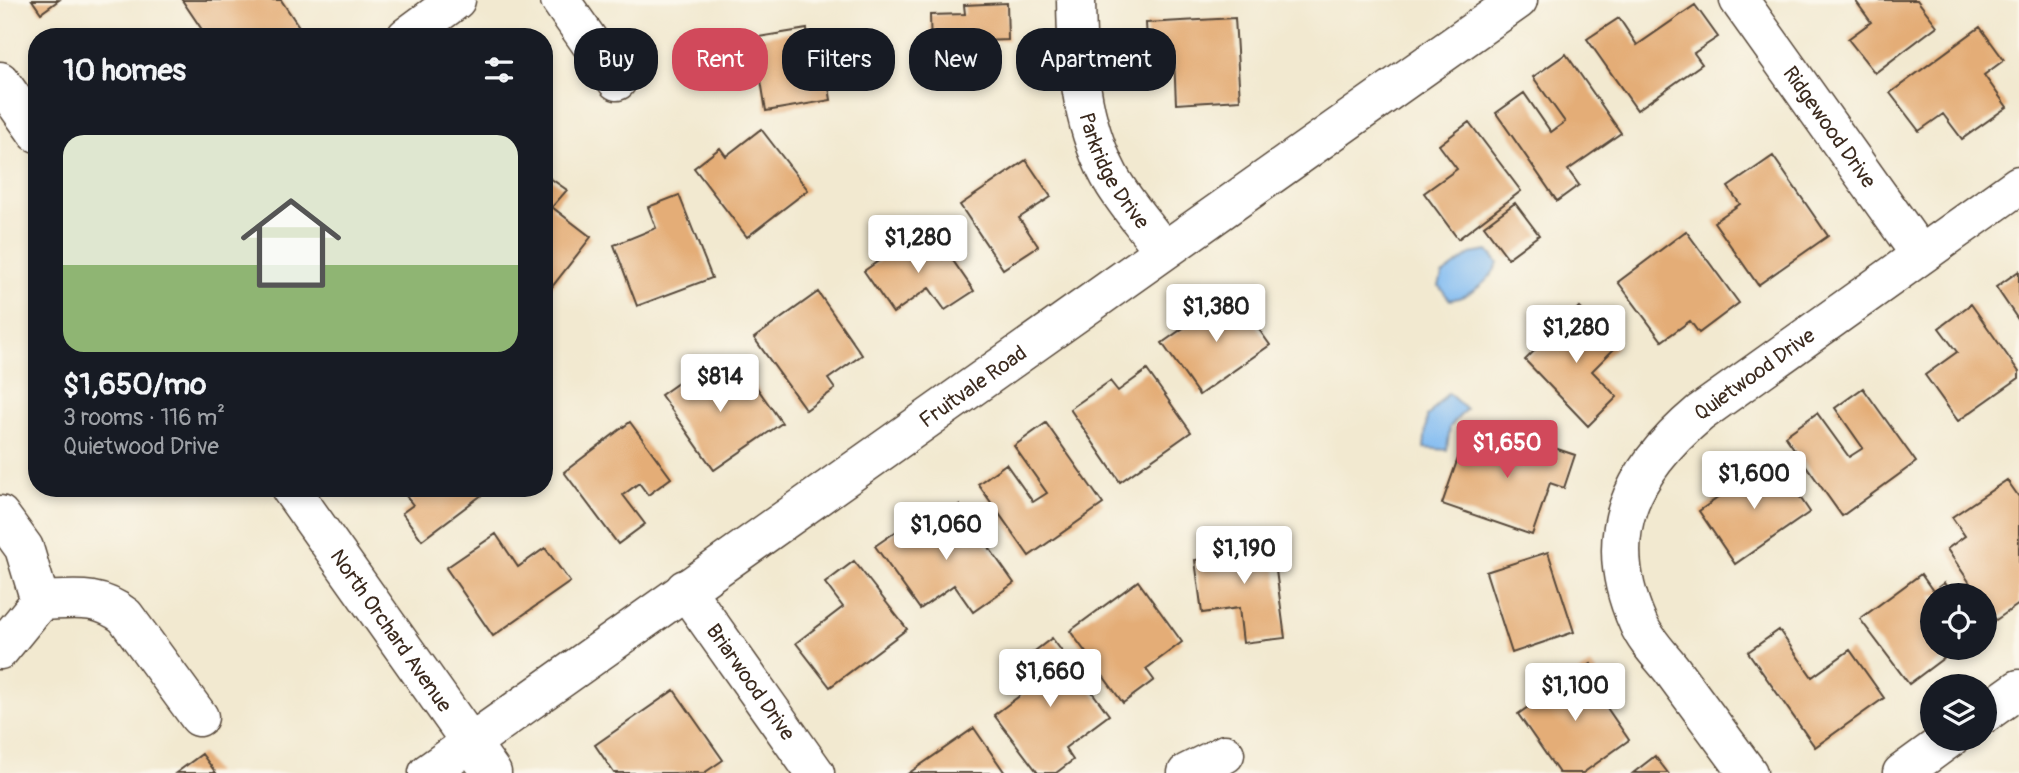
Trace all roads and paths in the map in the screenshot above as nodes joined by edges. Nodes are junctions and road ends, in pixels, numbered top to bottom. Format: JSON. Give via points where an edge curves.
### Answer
{"nodes":[{"id":1,"x":456,"y":0,"type":"edge"},
{"id":2,"x":560,"y":0,"type":"edge"},
{"id":3,"x":1076,"y":0,"type":"edge"},
{"id":4,"x":1518,"y":0,"type":"edge"},
{"id":5,"x":1739,"y":0,"type":"edge"},
{"id":6,"x":418,"y":28,"type":"edge"},
{"id":7,"x":580,"y":28,"type":"edge"},
{"id":8,"x":0,"y":81,"type":"edge"},
{"id":9,"x":28,"y":120,"type":"edge"},
{"id":10,"x":2019,"y":185,"type":"edge"},
{"id":11,"x":1163,"y":250,"type":"junction"},
{"id":12,"x":1920,"y":254,"type":"junction"},
{"id":13,"x":296,"y":497,"type":"edge"},
{"id":14,"x":0,"y":515,"type":"edge"},
{"id":15,"x":685,"y":589,"type":"junction"},
{"id":16,"x":40,"y":601,"type":"junction"},
{"id":17,"x":0,"y":650,"type":"edge"},
{"id":18,"x":2019,"y":689,"type":"edge"},
{"id":19,"x":1997,"y":705,"type":"edge"},
{"id":20,"x":199,"y":717,"type":"dead end"},
{"id":21,"x":1932,"y":751,"type":"edge"},
{"id":22,"x":1225,"y":754,"type":"dead end"},
{"id":23,"x":482,"y":758,"type":"edge"},
{"id":24,"x":428,"y":773,"type":"edge"},
{"id":25,"x":815,"y":773,"type":"edge"},
{"id":26,"x":1187,"y":773,"type":"edge"},
{"id":27,"x":1748,"y":773,"type":"edge"},
{"id":28,"x":1902,"y":773,"type":"edge"}],
"edges":[{"from":1,"to":6,"type":"street"},
{"from":2,"to":7,"type":"street"},
{"from":3,"to":11,"type":"street","name":"Parkridge Drive","via":[[1077,68],[1088,124],[1110,176]]},
{"from":4,"to":11,"type":"street","name":"Fruitvale Road"},
{"from":5,"to":12,"type":"street","name":"Ridgewood Drive"},
{"from":8,"to":9,"type":"street"},
{"from":10,"to":12,"type":"street","name":"Quietwood Drive"},
{"from":11,"to":15,"type":"street","name":"Fruitvale Road"},
{"from":12,"to":27,"type":"street","name":"Quietwood Drive","via":[[1675,433],[1637,484],[1621,528],[1622,576],[1639,625]]},
{"from":13,"to":23,"type":"street","name":"North Orchard Avenue"},
{"from":14,"to":16,"type":"street","via":[[24,548]]},
{"from":15,"to":23,"type":"street","name":"Fruitvale Road"},
{"from":15,"to":25,"type":"street","name":"Briarwood Drive"},
{"from":16,"to":17,"type":"street"},
{"from":16,"to":20,"type":"street","via":[[94,599],[114,607]]},
{"from":18,"to":19,"type":"street"},
{"from":21,"to":28,"type":"street"},
{"from":22,"to":26,"type":"street"},
{"from":23,"to":24,"type":"street","name":"Fruitvale Road"}]}
